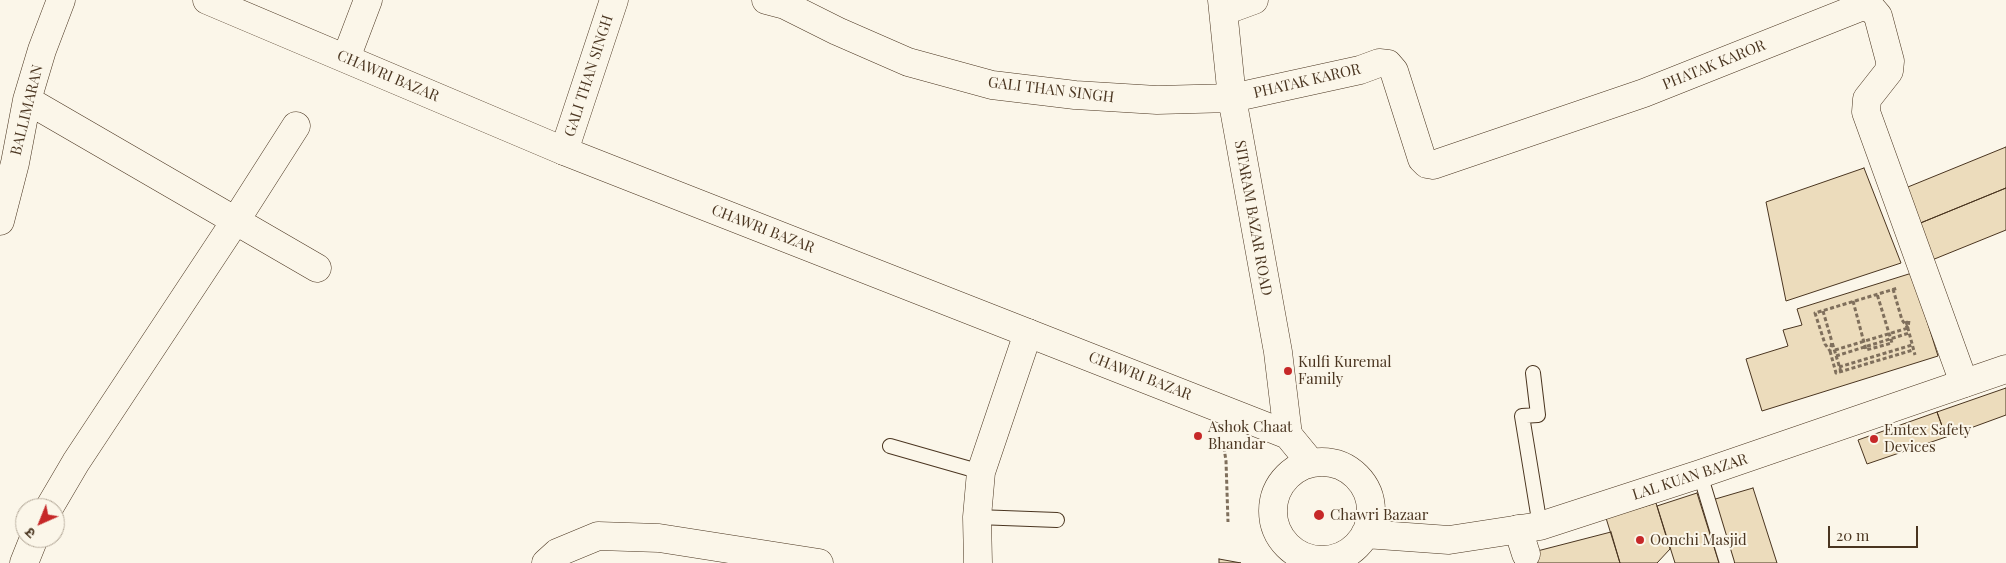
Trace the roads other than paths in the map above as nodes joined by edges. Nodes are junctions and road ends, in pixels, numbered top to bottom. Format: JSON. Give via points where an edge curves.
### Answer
{"nodes":[{"id":1,"x":61,"y":0,"type":"edge"},
{"id":2,"x":207,"y":0,"type":"edge"},
{"id":3,"x":368,"y":0,"type":"edge"},
{"id":4,"x":614,"y":0,"type":"edge"},
{"id":5,"x":1254,"y":0,"type":"edge"},
{"id":6,"x":783,"y":2,"type":"edge"},
{"id":7,"x":1223,"y":6,"type":"edge"},
{"id":8,"x":346,"y":58,"type":"junction"},
{"id":9,"x":1232,"y":98,"type":"junction"},
{"id":10,"x":27,"y":100,"type":"junction"},
{"id":11,"x":296,"y":126,"type":"dead end"},
{"id":12,"x":564,"y":151,"type":"junction"},
{"id":13,"x":236,"y":220,"type":"junction"},
{"id":14,"x":0,"y":222,"type":"edge"},
{"id":15,"x":317,"y":268,"type":"dead end"},
{"id":16,"x":1028,"y":333,"type":"junction"},
{"id":17,"x":2006,"y":369,"type":"edge"},
{"id":18,"x":1533,"y":373,"type":"dead end"},
{"id":19,"x":1964,"y":383,"type":"junction"},
{"id":20,"x":1288,"y":435,"type":"junction"},
{"id":21,"x":890,"y":446,"type":"dead end"},
{"id":22,"x":1311,"y":464,"type":"junction"},
{"id":23,"x":981,"y":472,"type":"junction"},
{"id":24,"x":1700,"y":474,"type":"junction"},
{"id":25,"x":55,"y":498,"type":"edge"},
{"id":26,"x":977,"y":517,"type":"junction"},
{"id":27,"x":1057,"y":520,"type":"dead end"},
{"id":28,"x":1366,"y":534,"type":"junction"},
{"id":29,"x":1528,"y":536,"type":"junction"},
{"id":30,"x":30,"y":548,"type":"edge"},
{"id":31,"x":1277,"y":551,"type":"edge"},
{"id":32,"x":810,"y":562,"type":"edge"},
{"id":33,"x":24,"y":563,"type":"edge"},
{"id":34,"x":546,"y":563,"type":"edge"},
{"id":35,"x":978,"y":563,"type":"edge"},
{"id":36,"x":1727,"y":563,"type":"edge"}],
"edges":[{"from":1,"to":10,"type":"street","name":"BALLIMARAN"},
{"from":2,"to":8,"type":"street","name":"CHAWRI BAZAR"},
{"from":3,"to":8,"type":"street"},
{"from":4,"to":12,"type":"street","name":"GALI THAN SINGH"},
{"from":5,"to":7,"type":"street"},
{"from":6,"to":9,"type":"street","name":"GALI THAN SINGH","via":[[837,31],[908,62],[992,85],[1157,100]]},
{"from":7,"to":9,"type":"street","name":"SITARAM BAZAR ROAD"},
{"from":8,"to":12,"type":"street","name":"CHAWRI BAZAR"},
{"from":9,"to":19,"type":"street","name":"PHATAK KAROR","via":[[1360,70],[1378,63],[1388,64],[1394,71],[1422,159],[1433,165],[1644,93],[1863,6],[1872,8],[1878,16],[1890,61],[1889,71],[1867,100],[1866,112]]},
{"from":9,"to":20,"type":"street","name":"SITARAM BAZAR ROAD","via":[[1278,352]]},
{"from":10,"to":13,"type":"street"},
{"from":10,"to":14,"type":"street","name":"BALLIMARAN"},
{"from":11,"to":13,"type":"street"},
{"from":12,"to":16,"type":"street","name":"CHAWRI BAZAR"},
{"from":13,"to":15,"type":"street"},
{"from":13,"to":25,"type":"street"},
{"from":16,"to":20,"type":"street","name":"CHAWRI BAZAR"},
{"from":16,"to":23,"type":"street"},
{"from":17,"to":19,"type":"street","name":"LAL KUAN BAZAR"},
{"from":18,"to":29,"type":"lane","via":[[1538,415],[1522,416]]},
{"from":19,"to":24,"type":"street","name":"LAL KUAN BAZAR"},
{"from":20,"to":22,"type":"street"},
{"from":21,"to":23,"type":"lane"},
{"from":22,"to":28,"type":"street","via":[[1338,465],[1352,473],[1364,486],[1370,502],[1371,519]]},
{"from":22,"to":31,"type":"street","via":[[1295,470],[1282,481],[1278,490],[1273,506]]},
{"from":23,"to":26,"type":"street"},
{"from":24,"to":29,"type":"street","name":"LAL KUAN BAZAR"},
{"from":24,"to":36,"type":"lane"},
{"from":26,"to":27,"type":"lane"},
{"from":26,"to":35,"type":"street"},
{"from":28,"to":29,"type":"street","name":"LAL KUAN BAZAR","via":[[1449,540]]},
{"from":28,"to":31,"type":"street","via":[[1355,548],[1341,557],[1324,561],[1307,559],[1292,551]]},
{"from":30,"to":33,"type":"street"},
{"from":32,"to":34,"type":"street","via":[[659,538],[598,536],[557,553]]}]}
